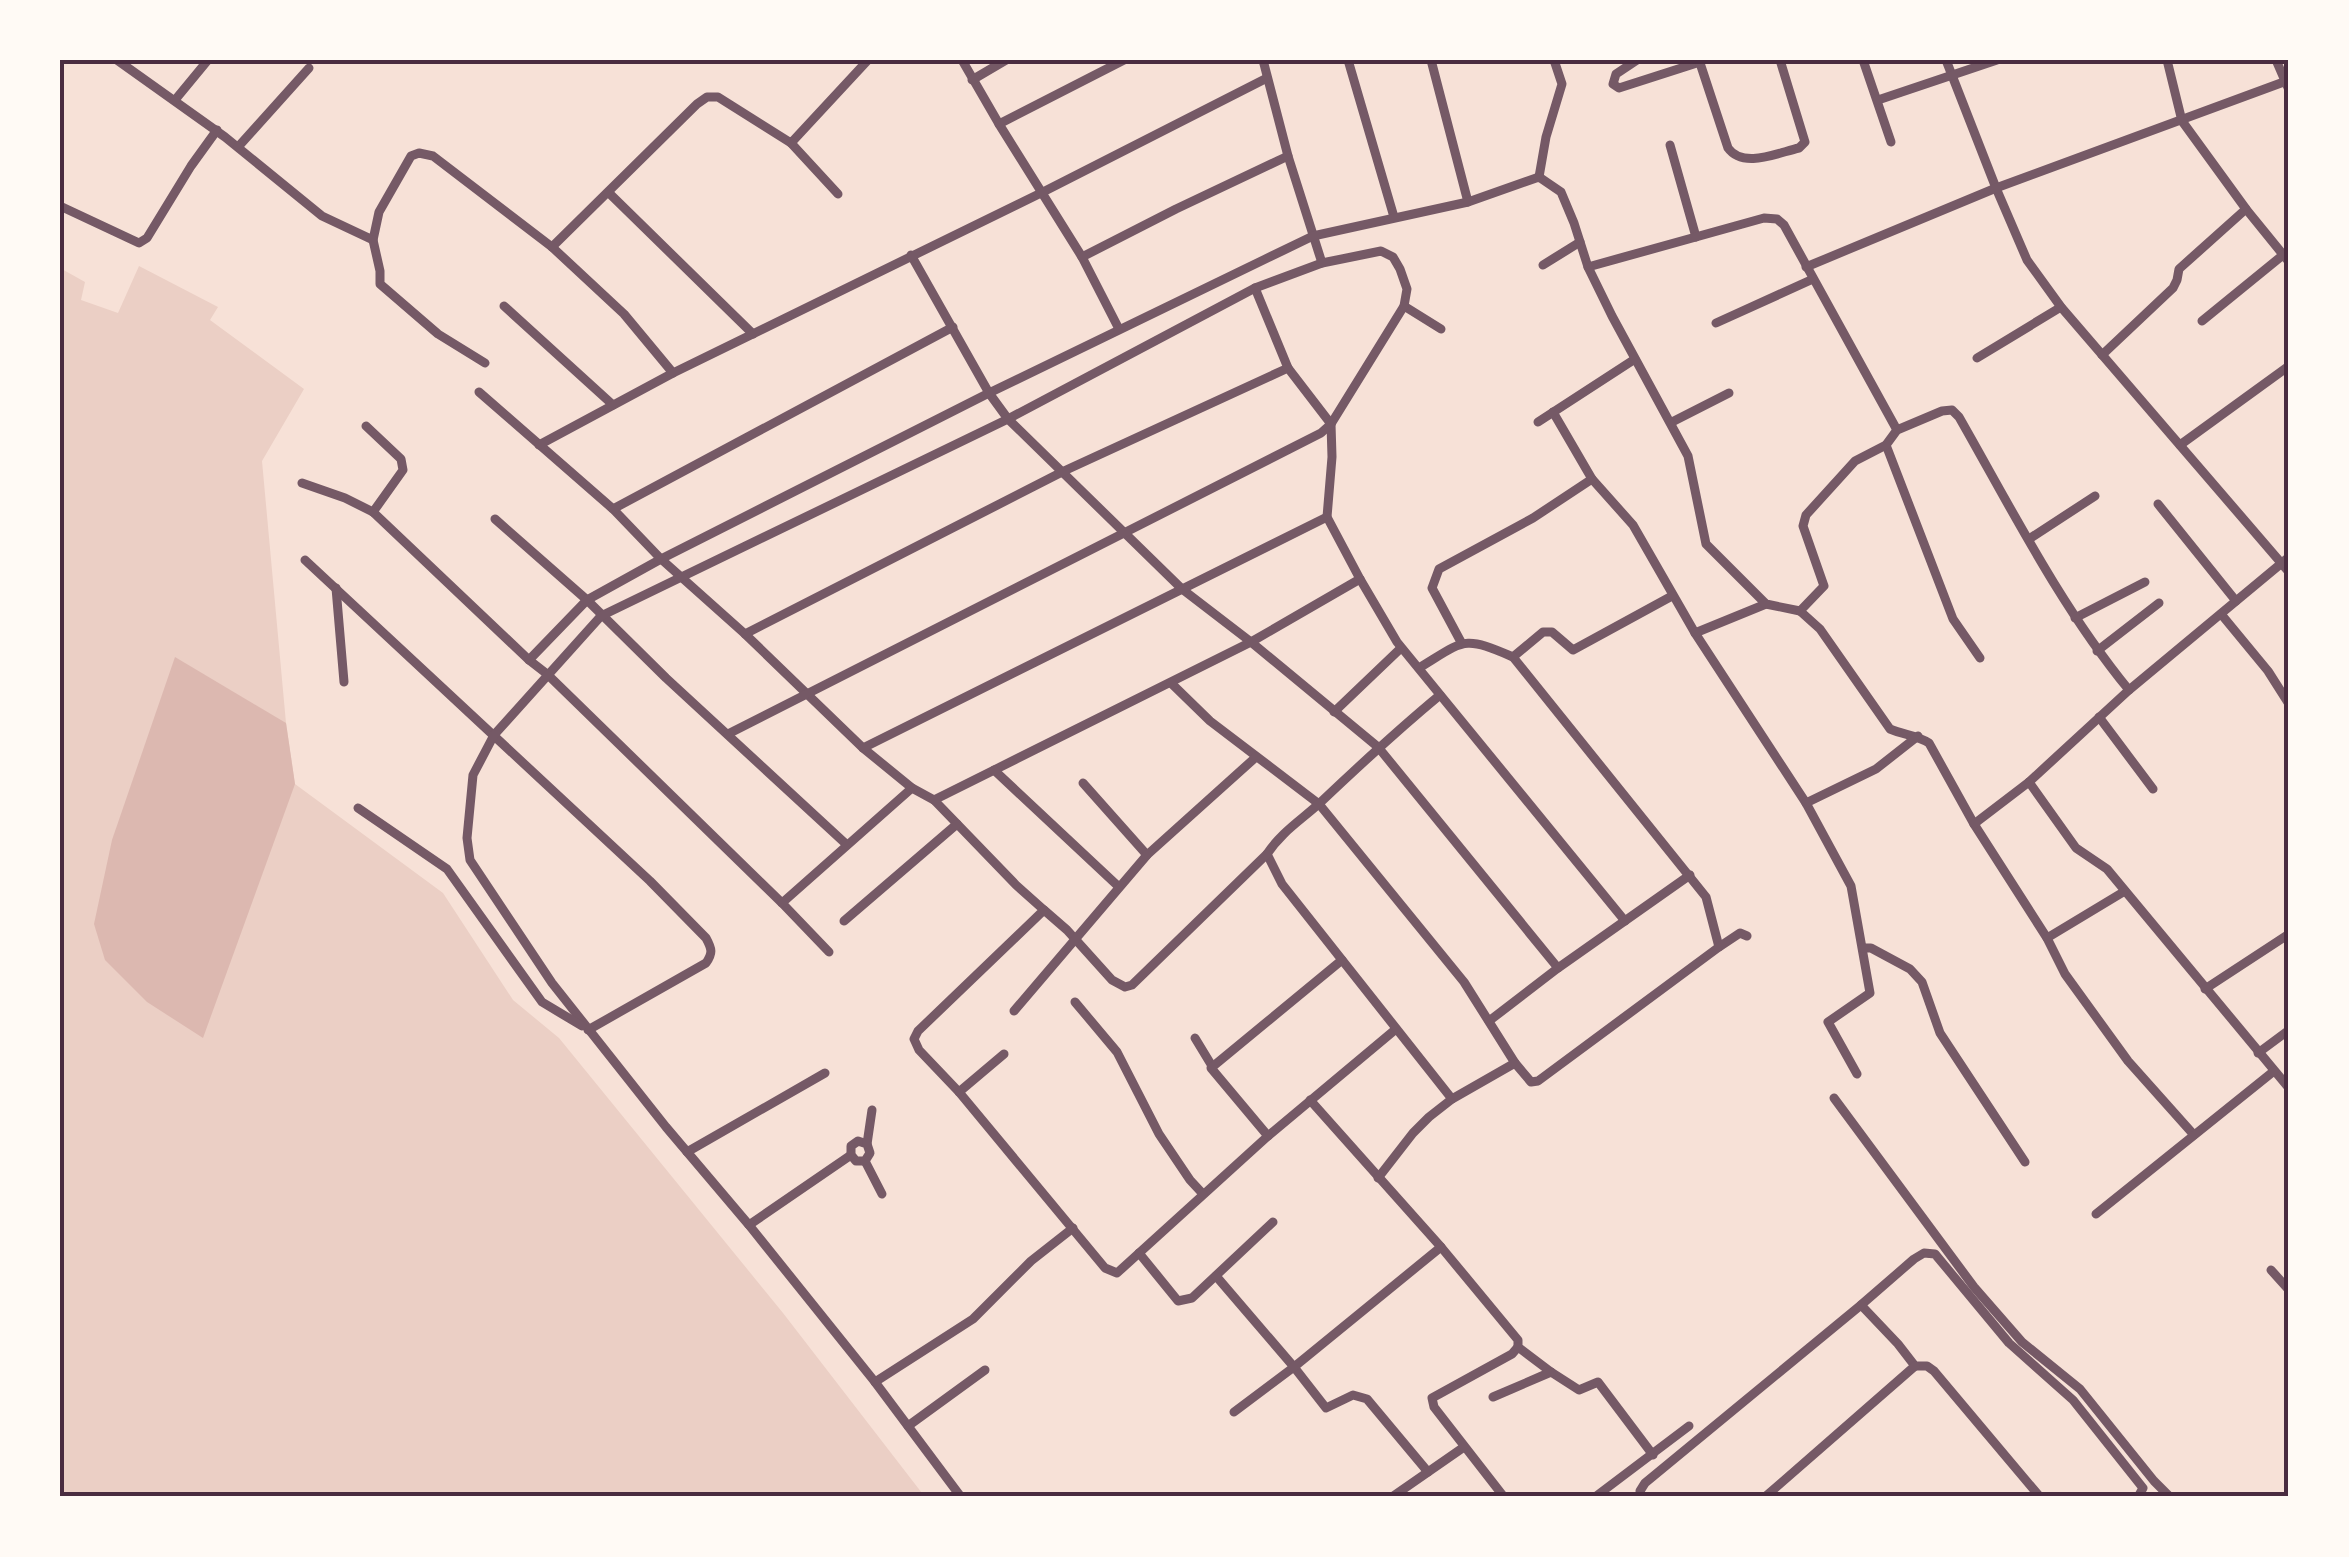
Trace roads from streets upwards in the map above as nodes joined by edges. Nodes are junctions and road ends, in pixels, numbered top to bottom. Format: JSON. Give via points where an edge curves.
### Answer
{"nodes":[{"id":1,"x":117,"y":60,"type":"edge"},
{"id":2,"x":208,"y":60,"type":"edge"},
{"id":3,"x":868,"y":60,"type":"edge"},
{"id":4,"x":962,"y":60,"type":"edge"},
{"id":5,"x":1006,"y":60,"type":"edge"},
{"id":6,"x":1124,"y":60,"type":"edge"},
{"id":7,"x":1262,"y":60,"type":"edge"},
{"id":8,"x":1348,"y":60,"type":"edge"},
{"id":9,"x":1431,"y":60,"type":"edge"},
{"id":10,"x":1554,"y":60,"type":"edge"},
{"id":11,"x":1637,"y":60,"type":"edge"},
{"id":12,"x":1780,"y":60,"type":"edge"},
{"id":13,"x":1864,"y":60,"type":"edge"},
{"id":14,"x":1946,"y":60,"type":"edge"},
{"id":15,"x":1997,"y":60,"type":"edge"},
{"id":16,"x":2167,"y":60,"type":"edge"},
{"id":17,"x":2276,"y":60,"type":"edge"},
{"id":18,"x":1699,"y":61,"type":"edge"},
{"id":19,"x":309,"y":68,"type":"dead end"},
{"id":20,"x":1952,"y":76,"type":"junction"},
{"id":21,"x":1267,"y":78,"type":"junction"},
{"id":22,"x":972,"y":80,"type":"junction"},
{"id":23,"x":2287,"y":84,"type":"edge"},
{"id":24,"x":175,"y":100,"type":"junction"},
{"id":25,"x":1878,"y":100,"type":"junction"},
{"id":26,"x":2182,"y":121,"type":"junction"},
{"id":27,"x":998,"y":124,"type":"junction"},
{"id":28,"x":221,"y":133,"type":"junction"},
{"id":29,"x":1891,"y":142,"type":"dead end"},
{"id":30,"x":792,"y":143,"type":"junction"},
{"id":31,"x":1670,"y":146,"type":"dead end"},
{"id":32,"x":238,"y":147,"type":"junction"},
{"id":33,"x":1288,"y":156,"type":"junction"},
{"id":34,"x":1539,"y":177,"type":"junction"},
{"id":35,"x":1996,"y":188,"type":"junction"},
{"id":36,"x":609,"y":193,"type":"junction"},
{"id":37,"x":1041,"y":193,"type":"junction"},
{"id":38,"x":838,"y":194,"type":"dead end"},
{"id":39,"x":1468,"y":202,"type":"junction"},
{"id":40,"x":60,"y":206,"type":"edge"},
{"id":41,"x":2246,"y":210,"type":"junction"},
{"id":42,"x":1394,"y":218,"type":"junction"},
{"id":43,"x":1313,"y":236,"type":"junction"},
{"id":44,"x":1696,"y":237,"type":"junction"},
{"id":45,"x":373,"y":240,"type":"junction"},
{"id":46,"x":1580,"y":242,"type":"junction"},
{"id":47,"x":552,"y":248,"type":"junction"},
{"id":48,"x":911,"y":255,"type":"junction"},
{"id":49,"x":1082,"y":257,"type":"junction"},
{"id":50,"x":2286,"y":258,"type":"edge"},
{"id":51,"x":1322,"y":263,"type":"junction"},
{"id":52,"x":1543,"y":265,"type":"dead end"},
{"id":53,"x":1588,"y":267,"type":"junction"},
{"id":54,"x":1806,"y":267,"type":"junction"},
{"id":55,"x":1813,"y":279,"type":"junction"},
{"id":56,"x":1255,"y":288,"type":"junction"},
{"id":57,"x":504,"y":306,"type":"dead end"},
{"id":58,"x":1404,"y":306,"type":"junction"},
{"id":59,"x":2060,"y":308,"type":"junction"},
{"id":60,"x":2202,"y":321,"type":"dead end"},
{"id":61,"x":1716,"y":323,"type":"dead end"},
{"id":62,"x":953,"y":327,"type":"junction"},
{"id":63,"x":1119,"y":329,"type":"junction"},
{"id":64,"x":1441,"y":329,"type":"dead end"},
{"id":65,"x":754,"y":334,"type":"junction"},
{"id":66,"x":2102,"y":355,"type":"junction"},
{"id":67,"x":1977,"y":358,"type":"dead end"},
{"id":68,"x":1635,"y":359,"type":"junction"},
{"id":69,"x":486,"y":364,"type":"dead end"},
{"id":70,"x":1288,"y":368,"type":"junction"},
{"id":71,"x":2287,"y":372,"type":"edge"},
{"id":72,"x":674,"y":373,"type":"junction"},
{"id":73,"x":479,"y":392,"type":"dead end"},
{"id":74,"x":989,"y":393,"type":"junction"},
{"id":75,"x":1729,"y":393,"type":"dead end"},
{"id":76,"x":613,"y":404,"type":"junction"},
{"id":77,"x":1554,"y":412,"type":"junction"},
{"id":78,"x":1008,"y":420,"type":"junction"},
{"id":79,"x":1538,"y":422,"type":"dead end"},
{"id":80,"x":1672,"y":422,"type":"junction"},
{"id":81,"x":1331,"y":424,"type":"junction"},
{"id":82,"x":366,"y":426,"type":"dead end"},
{"id":83,"x":1896,"y":430,"type":"junction"},
{"id":84,"x":538,"y":445,"type":"junction"},
{"id":85,"x":1886,"y":445,"type":"junction"},
{"id":86,"x":2180,"y":446,"type":"junction"},
{"id":87,"x":1064,"y":471,"type":"junction"},
{"id":88,"x":1592,"y":480,"type":"junction"},
{"id":89,"x":302,"y":483,"type":"dead end"},
{"id":90,"x":2096,"y":496,"type":"dead end"},
{"id":91,"x":2158,"y":504,"type":"dead end"},
{"id":92,"x":613,"y":510,"type":"junction"},
{"id":93,"x":373,"y":512,"type":"junction"},
{"id":94,"x":1328,"y":517,"type":"junction"},
{"id":95,"x":495,"y":518,"type":"dead end"},
{"id":96,"x":1125,"y":533,"type":"junction"},
{"id":97,"x":2029,"y":540,"type":"junction"},
{"id":98,"x":661,"y":559,"type":"junction"},
{"id":99,"x":305,"y":560,"type":"dead end"},
{"id":100,"x":2287,"y":564,"type":"edge"},
{"id":101,"x":682,"y":578,"type":"junction"},
{"id":102,"x":1360,"y":580,"type":"junction"},
{"id":103,"x":2145,"y":582,"type":"dead end"},
{"id":104,"x":336,"y":588,"type":"junction"},
{"id":105,"x":1182,"y":588,"type":"junction"},
{"id":106,"x":1672,"y":596,"type":"junction"},
{"id":107,"x":587,"y":600,"type":"junction"},
{"id":108,"x":2236,"y":602,"type":"junction"},
{"id":109,"x":2159,"y":603,"type":"dead end"},
{"id":110,"x":1766,"y":604,"type":"junction"},
{"id":111,"x":1800,"y":611,"type":"junction"},
{"id":112,"x":2222,"y":614,"type":"junction"},
{"id":113,"x":601,"y":616,"type":"junction"},
{"id":114,"x":2075,"y":618,"type":"junction"},
{"id":115,"x":1695,"y":633,"type":"junction"},
{"id":116,"x":744,"y":634,"type":"junction"},
{"id":117,"x":1251,"y":642,"type":"junction"},
{"id":118,"x":1461,"y":642,"type":"junction"},
{"id":119,"x":1401,"y":648,"type":"junction"},
{"id":120,"x":2097,"y":651,"type":"junction"},
{"id":121,"x":1514,"y":657,"type":"junction"},
{"id":122,"x":1980,"y":658,"type":"dead end"},
{"id":123,"x":529,"y":660,"type":"junction"},
{"id":124,"x":1419,"y":668,"type":"junction"},
{"id":125,"x":547,"y":674,"type":"junction"},
{"id":126,"x":344,"y":682,"type":"dead end"},
{"id":127,"x":1171,"y":683,"type":"junction"},
{"id":128,"x":2129,"y":690,"type":"junction"},
{"id":129,"x":804,"y":693,"type":"junction"},
{"id":130,"x":1440,"y":696,"type":"junction"},
{"id":131,"x":2289,"y":704,"type":"edge"},
{"id":132,"x":1334,"y":712,"type":"junction"},
{"id":133,"x":2099,"y":718,"type":"junction"},
{"id":134,"x":728,"y":734,"type":"junction"},
{"id":135,"x":494,"y":735,"type":"junction"},
{"id":136,"x":1918,"y":736,"type":"junction"},
{"id":137,"x":1378,"y":747,"type":"junction"},
{"id":138,"x":863,"y":748,"type":"junction"},
{"id":139,"x":1256,"y":756,"type":"junction"},
{"id":140,"x":994,"y":770,"type":"junction"},
{"id":141,"x":1082,"y":782,"type":"dead end"},
{"id":142,"x":2029,"y":782,"type":"junction"},
{"id":143,"x":912,"y":788,"type":"junction"},
{"id":144,"x":2153,"y":789,"type":"dead end"},
{"id":145,"x":934,"y":800,"type":"junction"},
{"id":146,"x":1806,"y":803,"type":"junction"},
{"id":147,"x":1319,"y":804,"type":"junction"},
{"id":148,"x":358,"y":808,"type":"dead end"},
{"id":149,"x":957,"y":824,"type":"junction"},
{"id":150,"x":1974,"y":824,"type":"junction"},
{"id":151,"x":846,"y":844,"type":"junction"},
{"id":152,"x":1267,"y":854,"type":"junction"},
{"id":153,"x":1147,"y":855,"type":"junction"},
{"id":154,"x":1690,"y":875,"type":"junction"},
{"id":155,"x":1119,"y":888,"type":"junction"},
{"id":156,"x":2125,"y":891,"type":"junction"},
{"id":157,"x":782,"y":903,"type":"junction"},
{"id":158,"x":1044,"y":910,"type":"junction"},
{"id":159,"x":844,"y":921,"type":"dead end"},
{"id":160,"x":1625,"y":921,"type":"junction"},
{"id":161,"x":2289,"y":934,"type":"edge"},
{"id":162,"x":1747,"y":936,"type":"dead end"},
{"id":163,"x":2047,"y":938,"type":"junction"},
{"id":164,"x":1076,"y":939,"type":"junction"},
{"id":165,"x":1719,"y":947,"type":"junction"},
{"id":166,"x":1863,"y":948,"type":"junction"},
{"id":167,"x":829,"y":952,"type":"dead end"},
{"id":168,"x":1342,"y":960,"type":"junction"},
{"id":169,"x":1558,"y":968,"type":"junction"},
{"id":170,"x":2206,"y":989,"type":"junction"},
{"id":171,"x":1075,"y":1002,"type":"dead end"},
{"id":172,"x":1014,"y":1010,"type":"dead end"},
{"id":173,"x":1488,"y":1021,"type":"junction"},
{"id":174,"x":1396,"y":1028,"type":"junction"},
{"id":175,"x":588,"y":1030,"type":"junction"},
{"id":176,"x":2289,"y":1030,"type":"edge"},
{"id":177,"x":1195,"y":1038,"type":"dead end"},
{"id":178,"x":2258,"y":1053,"type":"junction"},
{"id":179,"x":1004,"y":1054,"type":"dead end"},
{"id":180,"x":1516,"y":1063,"type":"junction"},
{"id":181,"x":1212,"y":1066,"type":"junction"},
{"id":182,"x":2274,"y":1071,"type":"junction"},
{"id":183,"x":825,"y":1073,"type":"dead end"},
{"id":184,"x":1857,"y":1074,"type":"dead end"},
{"id":185,"x":2289,"y":1088,"type":"edge"},
{"id":186,"x":959,"y":1092,"type":"junction"},
{"id":187,"x":1834,"y":1098,"type":"dead end"},
{"id":188,"x":1310,"y":1100,"type":"junction"},
{"id":189,"x":1452,"y":1100,"type":"junction"},
{"id":190,"x":872,"y":1110,"type":"dead end"},
{"id":191,"x":2194,"y":1135,"type":"junction"},
{"id":192,"x":1268,"y":1136,"type":"junction"},
{"id":193,"x":867,"y":1144,"type":"junction"},
{"id":194,"x":687,"y":1152,"type":"junction"},
{"id":195,"x":850,"y":1155,"type":"junction"},
{"id":196,"x":865,"y":1160,"type":"junction"},
{"id":197,"x":2026,"y":1162,"type":"dead end"},
{"id":198,"x":1378,"y":1178,"type":"junction"},
{"id":199,"x":882,"y":1194,"type":"dead end"},
{"id":200,"x":1203,"y":1194,"type":"junction"},
{"id":201,"x":2096,"y":1214,"type":"dead end"},
{"id":202,"x":1273,"y":1222,"type":"dead end"},
{"id":203,"x":750,"y":1225,"type":"junction"},
{"id":204,"x":1073,"y":1228,"type":"junction"},
{"id":205,"x":1442,"y":1247,"type":"junction"},
{"id":206,"x":1139,"y":1254,"type":"junction"},
{"id":207,"x":2272,"y":1270,"type":"dead end"},
{"id":208,"x":1216,"y":1276,"type":"junction"},
{"id":209,"x":2289,"y":1290,"type":"edge"},
{"id":210,"x":1861,"y":1305,"type":"junction"},
{"id":211,"x":1518,"y":1347,"type":"junction"},
{"id":212,"x":1915,"y":1366,"type":"junction"},
{"id":213,"x":1294,"y":1367,"type":"junction"},
{"id":214,"x":985,"y":1370,"type":"dead end"},
{"id":215,"x":1550,"y":1372,"type":"junction"},
{"id":216,"x":875,"y":1382,"type":"junction"},
{"id":217,"x":1493,"y":1397,"type":"dead end"},
{"id":218,"x":1234,"y":1412,"type":"dead end"},
{"id":219,"x":908,"y":1426,"type":"junction"},
{"id":220,"x":1689,"y":1426,"type":"dead end"},
{"id":221,"x":1464,"y":1448,"type":"junction"},
{"id":222,"x":1653,"y":1456,"type":"junction"},
{"id":223,"x":1428,"y":1472,"type":"junction"},
{"id":224,"x":961,"y":1497,"type":"edge"},
{"id":225,"x":1392,"y":1497,"type":"edge"},
{"id":226,"x":1504,"y":1497,"type":"edge"},
{"id":227,"x":1595,"y":1497,"type":"edge"},
{"id":228,"x":1642,"y":1497,"type":"edge"},
{"id":229,"x":1765,"y":1497,"type":"edge"},
{"id":230,"x":2040,"y":1497,"type":"edge"},
{"id":231,"x":2138,"y":1497,"type":"edge"},
{"id":232,"x":2170,"y":1497,"type":"edge"}],
"edges":[{"from":1,"to":24,"type":"street"},
{"from":2,"to":24,"type":"street"},
{"from":3,"to":30,"type":"street"},
{"from":4,"to":22,"type":"street"},
{"from":5,"to":22,"type":"street"},
{"from":6,"to":27,"type":"street"},
{"from":7,"to":21,"type":"street"},
{"from":8,"to":42,"type":"street"},
{"from":9,"to":39,"type":"street"},
{"from":10,"to":34,"type":"street","via":[[1562,84]]},
{"from":11,"to":18,"type":"street","via":[[1613,84],[1619,88]]},
{"from":12,"to":18,"type":"street","via":[[1805,142],[1746,160],[1728,148]]},
{"from":13,"to":25,"type":"street"},
{"from":14,"to":20,"type":"street"},
{"from":15,"to":20,"type":"street"},
{"from":16,"to":26,"type":"street"},
{"from":17,"to":23,"type":"street"},
{"from":19,"to":32,"type":"street"},
{"from":20,"to":25,"type":"street"},
{"from":20,"to":35,"type":"street"},
{"from":21,"to":33,"type":"street"},
{"from":21,"to":37,"type":"street"},
{"from":22,"to":27,"type":"street"},
{"from":23,"to":26,"type":"street"},
{"from":24,"to":28,"type":"street"},
{"from":25,"to":29,"type":"street"},
{"from":26,"to":35,"type":"street"},
{"from":26,"to":41,"type":"street"},
{"from":27,"to":37,"type":"street"},
{"from":28,"to":32,"type":"street"},
{"from":28,"to":40,"type":"street","via":[[139,243]]},
{"from":30,"to":36,"type":"street","via":[[718,97],[707,98]]},
{"from":30,"to":38,"type":"street"},
{"from":31,"to":44,"type":"street"},
{"from":32,"to":45,"type":"street","via":[[322,216]]},
{"from":33,"to":43,"type":"street"},
{"from":33,"to":49,"type":"street"},
{"from":34,"to":39,"type":"street"},
{"from":34,"to":46,"type":"street","via":[[1561,192]]},
{"from":35,"to":54,"type":"street"},
{"from":35,"to":59,"type":"street","via":[[2027,260]]},
{"from":36,"to":47,"type":"street"},
{"from":36,"to":65,"type":"street"},
{"from":37,"to":48,"type":"street"},
{"from":37,"to":49,"type":"street"},
{"from":39,"to":42,"type":"street"},
{"from":41,"to":50,"type":"street"},
{"from":41,"to":66,"type":"street","via":[[2179,269],[2173,288]]},
{"from":42,"to":43,"type":"street"},
{"from":43,"to":51,"type":"street"},
{"from":43,"to":63,"type":"street"},
{"from":44,"to":53,"type":"street"},
{"from":44,"to":54,"type":"street","via":[[1777,219]]},
{"from":45,"to":47,"type":"street","via":[[379,212],[411,156],[420,153],[433,156]]},
{"from":45,"to":69,"type":"street","via":[[380,284]]},
{"from":46,"to":52,"type":"street"},
{"from":46,"to":53,"type":"street"},
{"from":47,"to":72,"type":"street","via":[[624,314]]},
{"from":48,"to":62,"type":"street"},
{"from":48,"to":65,"type":"street"},
{"from":49,"to":63,"type":"street"},
{"from":50,"to":60,"type":"street"},
{"from":51,"to":56,"type":"street"},
{"from":51,"to":58,"type":"street","via":[[1382,251],[1400,268]]},
{"from":53,"to":68,"type":"street"},
{"from":54,"to":55,"type":"street"},
{"from":55,"to":61,"type":"street"},
{"from":55,"to":83,"type":"street"},
{"from":56,"to":70,"type":"street"},
{"from":56,"to":78,"type":"street"},
{"from":57,"to":76,"type":"street"},
{"from":58,"to":64,"type":"street"},
{"from":58,"to":81,"type":"street"},
{"from":59,"to":66,"type":"street"},
{"from":59,"to":67,"type":"street"},
{"from":62,"to":74,"type":"street"},
{"from":62,"to":92,"type":"street"},
{"from":63,"to":74,"type":"street"},
{"from":65,"to":72,"type":"street"},
{"from":66,"to":86,"type":"street"},
{"from":68,"to":77,"type":"street"},
{"from":68,"to":80,"type":"street"},
{"from":70,"to":81,"type":"street"},
{"from":70,"to":87,"type":"street"},
{"from":71,"to":86,"type":"street"},
{"from":72,"to":76,"type":"street"},
{"from":73,"to":84,"type":"street"},
{"from":74,"to":78,"type":"street"},
{"from":74,"to":98,"type":"street"},
{"from":75,"to":80,"type":"street"},
{"from":76,"to":84,"type":"street"},
{"from":77,"to":79,"type":"street"},
{"from":77,"to":88,"type":"street"},
{"from":78,"to":87,"type":"street"},
{"from":78,"to":101,"type":"street"},
{"from":80,"to":110,"type":"street","via":[[1688,456],[1706,544]]},
{"from":81,"to":94,"type":"street"},
{"from":81,"to":96,"type":"street"},
{"from":82,"to":93,"type":"street","via":[[403,464]]},
{"from":83,"to":85,"type":"street"},
{"from":83,"to":97,"type":"street","via":[[1952,410]]},
{"from":84,"to":92,"type":"street"},
{"from":85,"to":111,"type":"street","via":[[1855,462],[1806,514],[1803,526],[1824,586]]},
{"from":85,"to":122,"type":"street","via":[[1953,619]]},
{"from":86,"to":100,"type":"street"},
{"from":87,"to":96,"type":"street"},
{"from":87,"to":116,"type":"street"},
{"from":88,"to":106,"type":"street","via":[[1633,525]]},
{"from":88,"to":118,"type":"street","via":[[1439,569],[1432,588]]},
{"from":89,"to":93,"type":"street"},
{"from":90,"to":97,"type":"street"},
{"from":91,"to":108,"type":"street"},
{"from":92,"to":98,"type":"street"},
{"from":93,"to":123,"type":"street"},
{"from":94,"to":102,"type":"street"},
{"from":94,"to":105,"type":"street"},
{"from":95,"to":107,"type":"street"},
{"from":96,"to":105,"type":"street"},
{"from":96,"to":129,"type":"street"},
{"from":97,"to":114,"type":"street"},
{"from":98,"to":101,"type":"street"},
{"from":98,"to":107,"type":"street"},
{"from":99,"to":104,"type":"street"},
{"from":100,"to":108,"type":"street"},
{"from":101,"to":113,"type":"street"},
{"from":101,"to":116,"type":"street"},
{"from":102,"to":117,"type":"street"},
{"from":102,"to":119,"type":"street"},
{"from":103,"to":114,"type":"street"},
{"from":104,"to":126,"type":"street"},
{"from":104,"to":135,"type":"street"},
{"from":105,"to":117,"type":"street"},
{"from":105,"to":138,"type":"street"},
{"from":106,"to":115,"type":"street"},
{"from":106,"to":121,"type":"street","via":[[1573,650],[1543,632]]},
{"from":107,"to":113,"type":"street"},
{"from":107,"to":123,"type":"street"},
{"from":108,"to":112,"type":"street"},
{"from":109,"to":120,"type":"street"},
{"from":110,"to":111,"type":"street"},
{"from":110,"to":115,"type":"street"},
{"from":111,"to":136,"type":"street","via":[[1820,628],[1890,728]]},
{"from":112,"to":128,"type":"street"},
{"from":112,"to":131,"type":"street"},
{"from":113,"to":125,"type":"street"},
{"from":113,"to":134,"type":"street"},
{"from":114,"to":120,"type":"street"},
{"from":115,"to":146,"type":"street"},
{"from":116,"to":129,"type":"street"},
{"from":117,"to":127,"type":"street"},
{"from":117,"to":132,"type":"street"},
{"from":118,"to":121,"type":"street"},
{"from":118,"to":124,"type":"street"},
{"from":119,"to":124,"type":"street"},
{"from":119,"to":132,"type":"street"},
{"from":120,"to":128,"type":"street"},
{"from":121,"to":154,"type":"street"},
{"from":123,"to":125,"type":"street"},
{"from":124,"to":130,"type":"street"},
{"from":125,"to":135,"type":"street"},
{"from":125,"to":157,"type":"street"},
{"from":127,"to":139,"type":"street"},
{"from":127,"to":140,"type":"street"},
{"from":128,"to":133,"type":"street"},
{"from":129,"to":134,"type":"street"},
{"from":129,"to":138,"type":"street"},
{"from":130,"to":137,"type":"street"},
{"from":130,"to":160,"type":"street"},
{"from":132,"to":137,"type":"street"},
{"from":133,"to":142,"type":"street"},
{"from":133,"to":144,"type":"street"},
{"from":134,"to":151,"type":"street"},
{"from":135,"to":175,"type":"street","via":[[474,775],[470,860]]},
{"from":135,"to":175,"type":"street","via":[[650,880],[712,950],[706,963]]},
{"from":136,"to":146,"type":"street","via":[[1876,769]]},
{"from":136,"to":150,"type":"street","via":[[1929,743]]},
{"from":137,"to":147,"type":"street"},
{"from":137,"to":169,"type":"street"},
{"from":138,"to":143,"type":"street"},
{"from":139,"to":147,"type":"street"},
{"from":139,"to":153,"type":"street"},
{"from":140,"to":145,"type":"street"},
{"from":140,"to":155,"type":"street"},
{"from":141,"to":153,"type":"street"},
{"from":142,"to":150,"type":"street"},
{"from":142,"to":156,"type":"street","via":[[2076,848]]},
{"from":143,"to":145,"type":"street"},
{"from":143,"to":151,"type":"street"},
{"from":145,"to":149,"type":"street"},
{"from":146,"to":166,"type":"street","via":[[1851,886]]},
{"from":147,"to":152,"type":"street"},
{"from":147,"to":173,"type":"street","via":[[1464,982]]},
{"from":148,"to":175,"type":"street","via":[[447,869],[542,1002]]},
{"from":149,"to":158,"type":"street"},
{"from":149,"to":159,"type":"street"},
{"from":150,"to":163,"type":"street"},
{"from":151,"to":157,"type":"street"},
{"from":152,"to":164,"type":"street","via":[[1132,985],[1118,984]]},
{"from":152,"to":168,"type":"street","via":[[1282,884]]},
{"from":153,"to":155,"type":"street"},
{"from":154,"to":160,"type":"street"},
{"from":154,"to":165,"type":"street","via":[[1706,896]]},
{"from":155,"to":164,"type":"street"},
{"from":156,"to":163,"type":"street"},
{"from":156,"to":170,"type":"street"},
{"from":157,"to":167,"type":"street"},
{"from":158,"to":164,"type":"street"},
{"from":158,"to":186,"type":"street","via":[[918,1030],[919,1050]]},
{"from":160,"to":169,"type":"street"},
{"from":161,"to":170,"type":"street"},
{"from":162,"to":165,"type":"street","via":[[1740,933]]},
{"from":163,"to":191,"type":"street","via":[[2128,1061]]},
{"from":164,"to":172,"type":"street"},
{"from":165,"to":180,"type":"street","via":[[1538,1080],[1531,1082]]},
{"from":166,"to":184,"type":"street","via":[[1870,993],[1828,1022]]},
{"from":166,"to":197,"type":"street","via":[[1910,969],[1922,982],[1940,1033]]},
{"from":168,"to":174,"type":"street"},
{"from":168,"to":181,"type":"street"},
{"from":169,"to":173,"type":"street"},
{"from":170,"to":178,"type":"street"},
{"from":171,"to":200,"type":"street","via":[[1117,1052],[1159,1134]]},
{"from":173,"to":180,"type":"street"},
{"from":174,"to":188,"type":"street"},
{"from":174,"to":189,"type":"street"},
{"from":175,"to":194,"type":"street"},
{"from":176,"to":178,"type":"street"},
{"from":177,"to":181,"type":"street"},
{"from":178,"to":182,"type":"street"},
{"from":179,"to":186,"type":"street"},
{"from":180,"to":189,"type":"street"},
{"from":181,"to":192,"type":"street"},
{"from":182,"to":185,"type":"street"},
{"from":182,"to":191,"type":"street"},
{"from":183,"to":194,"type":"street"},
{"from":186,"to":204,"type":"street"},
{"from":187,"to":232,"type":"street","via":[[1974,1287],[2022,1342],[2080,1389]]},
{"from":188,"to":192,"type":"street"},
{"from":188,"to":198,"type":"street"},
{"from":189,"to":198,"type":"street"},
{"from":190,"to":193,"type":"street"},
{"from":191,"to":201,"type":"street"},
{"from":192,"to":200,"type":"street"},
{"from":193,"to":195,"type":"street","via":[[858,1141]]},
{"from":193,"to":196,"type":"street"},
{"from":194,"to":203,"type":"street"},
{"from":195,"to":196,"type":"street"},
{"from":195,"to":203,"type":"street"},
{"from":196,"to":199,"type":"street"},
{"from":198,"to":205,"type":"street"},
{"from":200,"to":206,"type":"street"},
{"from":202,"to":208,"type":"street"},
{"from":203,"to":216,"type":"street"},
{"from":204,"to":206,"type":"street","via":[[1113,1273]]},
{"from":204,"to":216,"type":"street","via":[[973,1318]]},
{"from":205,"to":211,"type":"street"},
{"from":205,"to":213,"type":"street"},
{"from":206,"to":208,"type":"street","via":[[1178,1301],[1192,1298]]},
{"from":207,"to":209,"type":"street"},
{"from":208,"to":213,"type":"street"},
{"from":210,"to":212,"type":"street"},
{"from":210,"to":228,"type":"street","via":[[1645,1483]]},
{"from":210,"to":231,"type":"street","via":[[1914,1259],[1935,1254],[2010,1344],[2073,1400],[2143,1488]]},
{"from":211,"to":215,"type":"street"},
{"from":211,"to":221,"type":"street","via":[[1432,1398]]},
{"from":212,"to":229,"type":"street"},
{"from":212,"to":230,"type":"street","via":[[1934,1371]]},
{"from":213,"to":218,"type":"street"},
{"from":213,"to":223,"type":"street","via":[[1326,1408],[1352,1395],[1367,1400]]},
{"from":214,"to":219,"type":"street"},
{"from":215,"to":217,"type":"street"},
{"from":215,"to":222,"type":"street","via":[[1579,1390],[1598,1382]]},
{"from":216,"to":219,"type":"street"},
{"from":219,"to":224,"type":"street"},
{"from":220,"to":222,"type":"street"},
{"from":221,"to":223,"type":"street"},
{"from":221,"to":226,"type":"street"},
{"from":222,"to":227,"type":"street"},
{"from":223,"to":225,"type":"street"}]}
